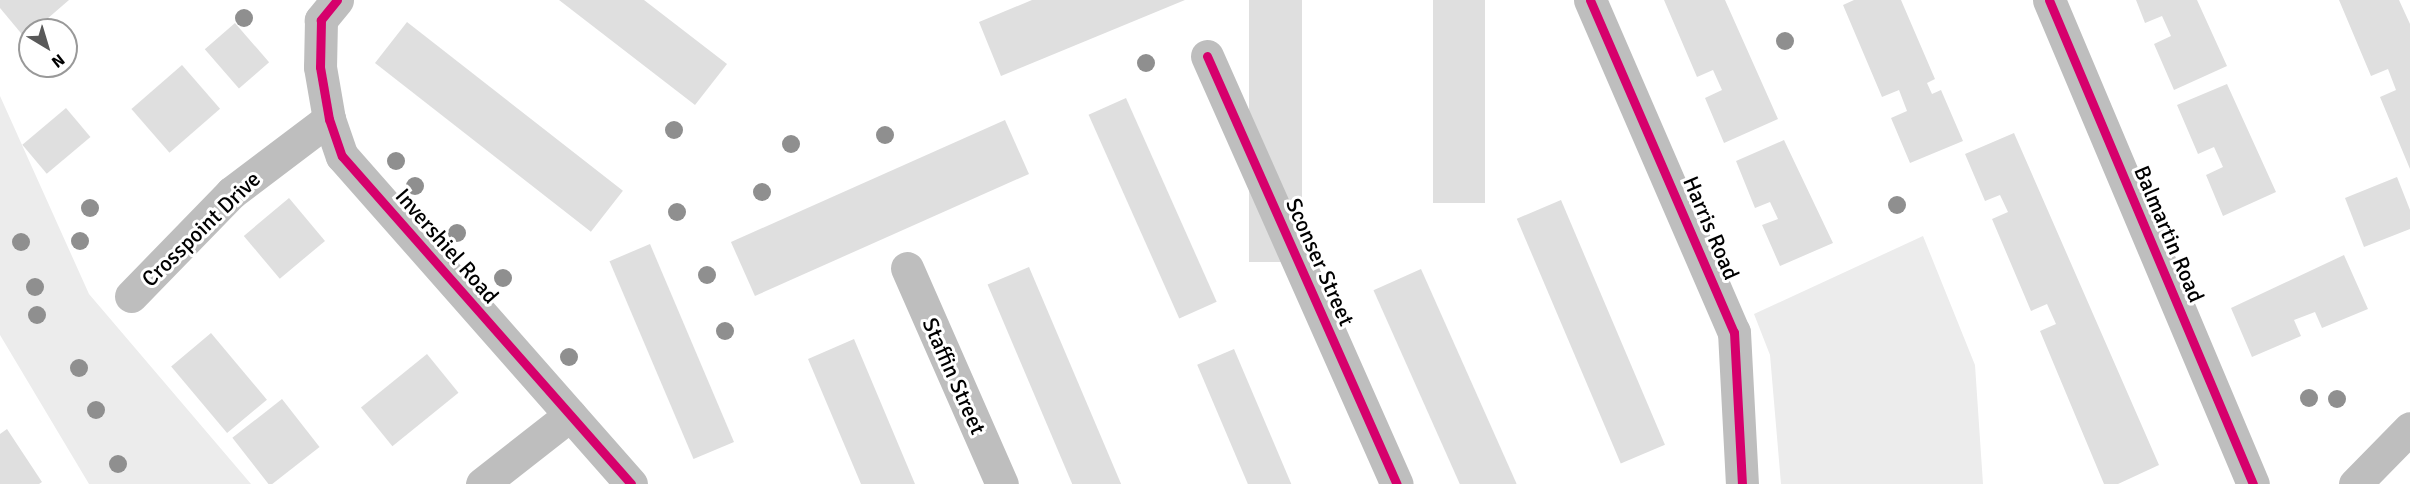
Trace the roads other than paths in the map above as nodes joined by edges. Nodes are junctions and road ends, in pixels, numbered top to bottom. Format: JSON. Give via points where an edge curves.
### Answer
{"nodes":[{"id":1,"x":337,"y":0,"type":"edge"},
{"id":2,"x":1590,"y":0,"type":"edge"},
{"id":3,"x":2049,"y":0,"type":"edge"},
{"id":4,"x":1207,"y":56,"type":"dead end"},
{"id":5,"x":329,"y":119,"type":"junction"},
{"id":6,"x":907,"y":268,"type":"dead end"},
{"id":7,"x":131,"y":296,"type":"dead end"},
{"id":8,"x":570,"y":415,"type":"junction"},
{"id":9,"x":2410,"y":428,"type":"edge"},
{"id":10,"x":482,"y":484,"type":"edge"},
{"id":11,"x":631,"y":484,"type":"edge"},
{"id":12,"x":1002,"y":484,"type":"edge"},
{"id":13,"x":1397,"y":484,"type":"edge"},
{"id":14,"x":1742,"y":484,"type":"edge"},
{"id":15,"x":2253,"y":484,"type":"edge"},
{"id":16,"x":2355,"y":484,"type":"edge"}],
"edges":[{"from":1,"to":5,"type":"street","name":"Invershiel Road","via":[[321,20],[320,68]]},
{"from":2,"to":14,"type":"street","name":"Harris Road","via":[[1734,332]]},
{"from":3,"to":15,"type":"street","name":"Balmartin Road"},
{"from":4,"to":13,"type":"street","name":"Sconser Street"},
{"from":5,"to":7,"type":"street","name":"Crosspoint Drive","via":[[231,193]]},
{"from":5,"to":8,"type":"street","name":"Invershiel Road","via":[[342,156]]},
{"from":6,"to":12,"type":"street","name":"Staffin Street"},
{"from":8,"to":10,"type":"street"},
{"from":8,"to":11,"type":"street","name":"Invershiel Road"},
{"from":9,"to":16,"type":"street"}]}
